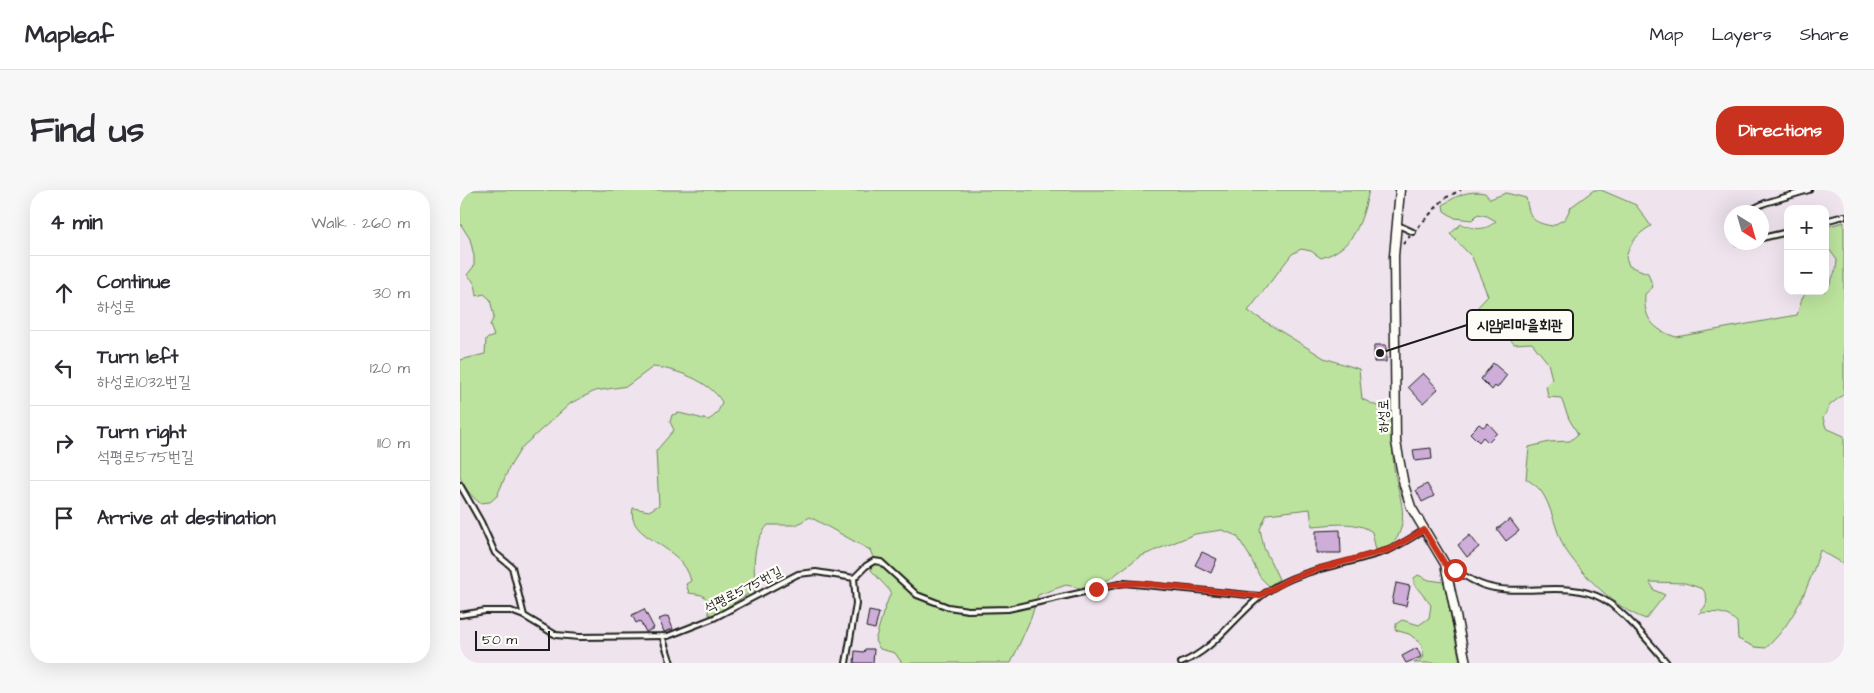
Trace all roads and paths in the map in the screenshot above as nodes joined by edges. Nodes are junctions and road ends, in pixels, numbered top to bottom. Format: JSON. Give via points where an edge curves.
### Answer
{"nodes":[{"id":1,"x":1400,"y":190,"type":"edge"},
{"id":2,"x":1461,"y":190,"type":"edge"},
{"id":3,"x":1809,"y":190,"type":"edge"},
{"id":4,"x":1761,"y":205,"type":"edge"},
{"id":5,"x":1844,"y":216,"type":"edge"},
{"id":6,"x":1829,"y":220,"type":"edge"},
{"id":7,"x":1396,"y":224,"type":"junction"},
{"id":8,"x":1413,"y":232,"type":"junction"},
{"id":9,"x":1784,"y":233,"type":"edge"},
{"id":10,"x":1769,"y":236,"type":"edge"},
{"id":11,"x":1394,"y":256,"type":"junction"},
{"id":12,"x":460,"y":484,"type":"edge"},
{"id":13,"x":1424,"y":530,"type":"junction"},
{"id":14,"x":1445,"y":564,"type":"junction"},
{"id":15,"x":854,"y":578,"type":"junction"},
{"id":16,"x":1259,"y":596,"type":"junction"},
{"id":17,"x":460,"y":615,"type":"edge"},
{"id":18,"x":524,"y":616,"type":"junction"},
{"id":19,"x":662,"y":636,"type":"junction"},
{"id":20,"x":671,"y":663,"type":"edge"},
{"id":21,"x":846,"y":663,"type":"edge"},
{"id":22,"x":1181,"y":663,"type":"edge"},
{"id":23,"x":1466,"y":663,"type":"edge"},
{"id":24,"x":1668,"y":663,"type":"edge"}],
"edges":[{"from":1,"to":7,"type":"street","name":"하성로"},
{"from":2,"to":8,"type":"path","via":[[1431,210]]},
{"from":3,"to":4,"type":"lane"},
{"from":5,"to":6,"type":"lane"},
{"from":7,"to":8,"type":"lane"},
{"from":7,"to":11,"type":"street","name":"하성로"},
{"from":8,"to":11,"type":"path"},
{"from":9,"to":10,"type":"lane"},
{"from":11,"to":13,"type":"street","name":"하성로","via":[[1396,442],[1407,497]]},
{"from":12,"to":18,"type":"lane","via":[[495,552],[512,567]]},
{"from":13,"to":14,"type":"street","name":"하성로"},
{"from":13,"to":16,"type":"lane","via":[[1391,549],[1292,578]]},
{"from":14,"to":23,"type":"street","name":"하성로"},
{"from":14,"to":24,"type":"lane","name":"하성로","via":[[1485,586],[1513,590],[1569,590],[1603,599]]},
{"from":15,"to":16,"type":"lane","via":[[866,566],[881,562],[917,595],[948,607],[968,610],[1008,609],[1124,583]]},
{"from":15,"to":19,"type":"lane","name":"석평로575번길","via":[[816,572],[798,574],[714,618]]},
{"from":15,"to":21,"type":"lane","via":[[856,604]]},
{"from":16,"to":22,"type":"lane","via":[[1201,654]]},
{"from":17,"to":18,"type":"lane","name":"석평로575번길","via":[[511,611]]},
{"from":18,"to":19,"type":"lane","name":"석평로575번길","via":[[556,635],[588,638]]},
{"from":19,"to":20,"type":"lane"}]}
